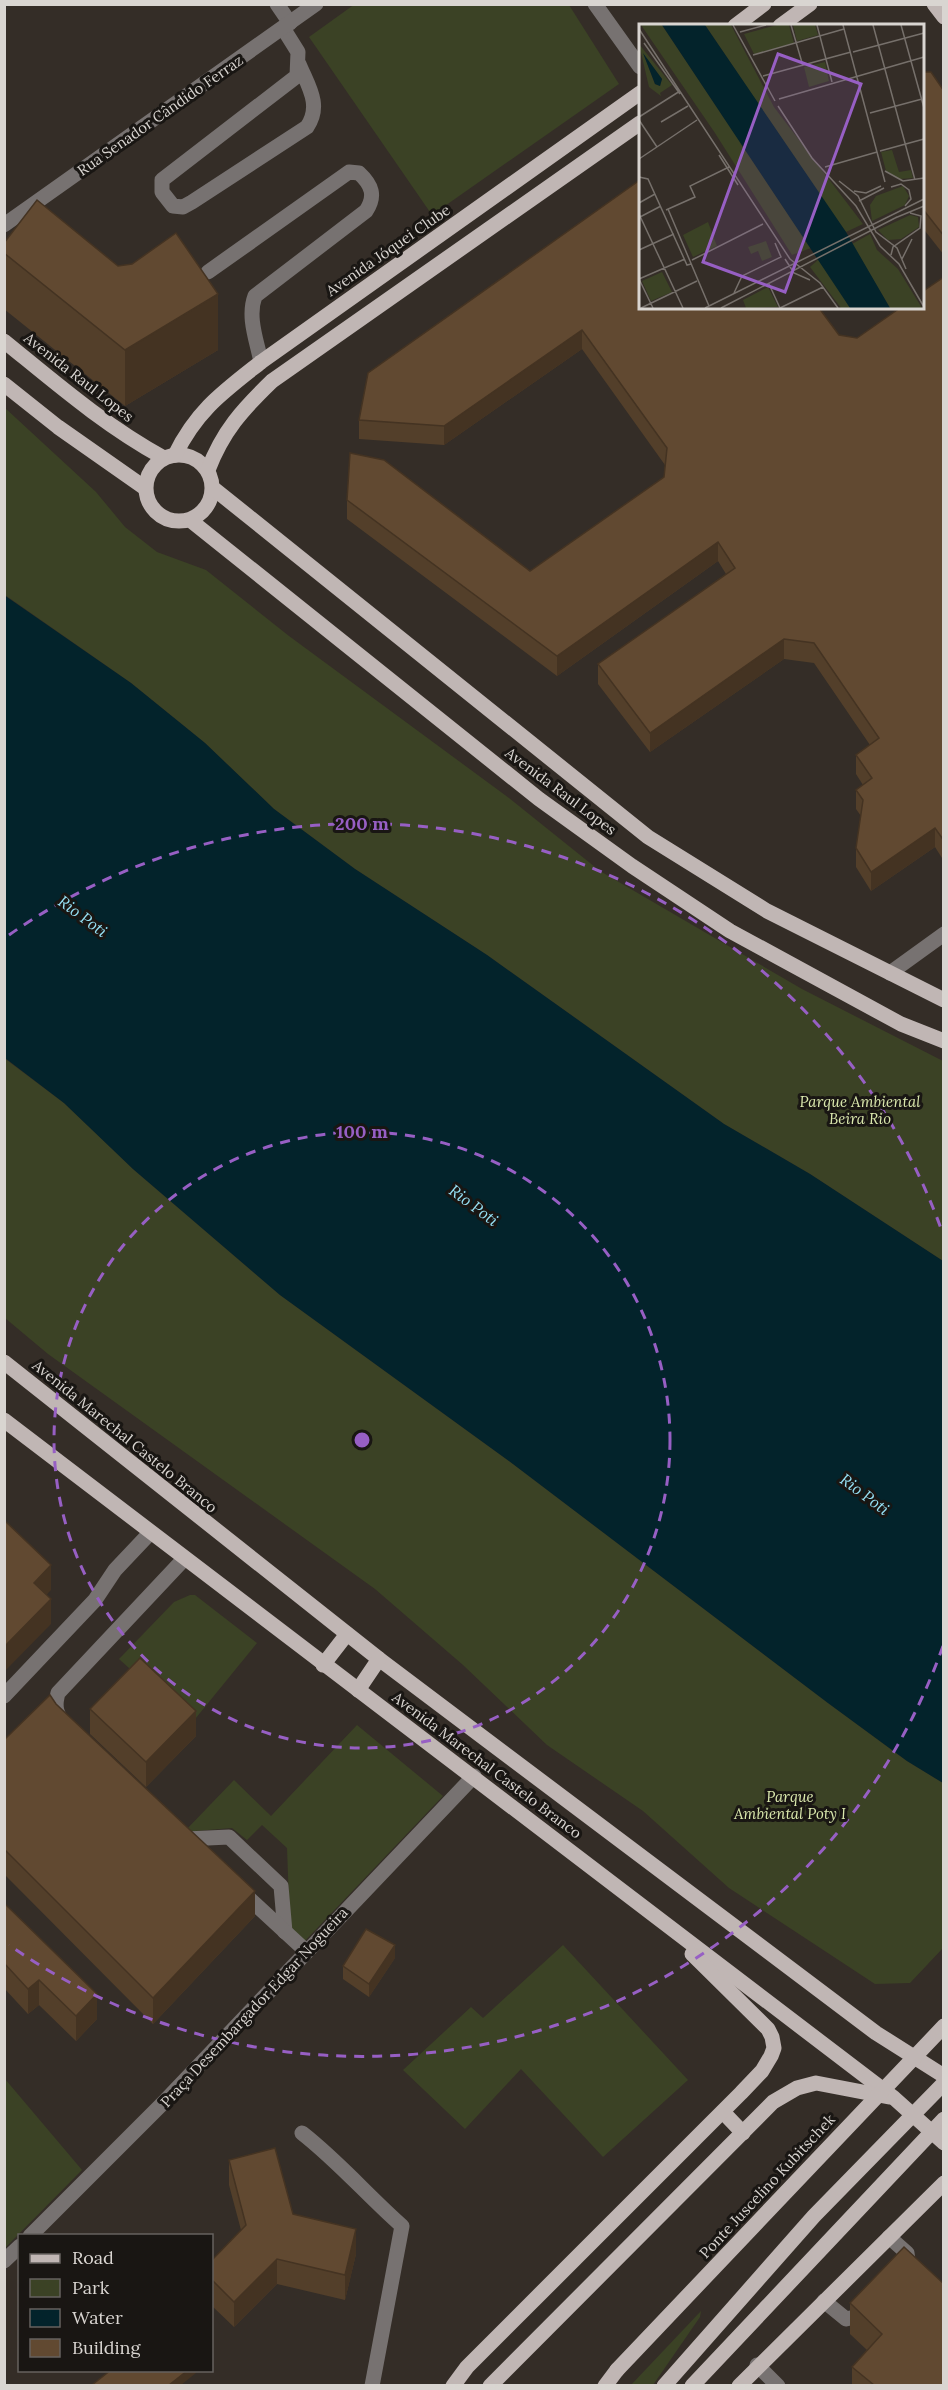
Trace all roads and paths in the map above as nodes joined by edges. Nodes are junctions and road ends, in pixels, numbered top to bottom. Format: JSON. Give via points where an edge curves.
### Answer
{"nodes":[{"id":1,"x":277,"y":4,"type":"edge"},
{"id":2,"x":316,"y":4,"type":"edge"},
{"id":3,"x":595,"y":4,"type":"edge"},
{"id":4,"x":764,"y":4,"type":"edge"},
{"id":5,"x":810,"y":4,"type":"edge"},
{"id":6,"x":934,"y":4,"type":"edge"},
{"id":7,"x":944,"y":17,"type":"edge"},
{"id":8,"x":738,"y":24,"type":"edge"},
{"id":9,"x":783,"y":24,"type":"edge"},
{"id":10,"x":287,"y":26,"type":"junction"},
{"id":11,"x":299,"y":64,"type":"junction"},
{"id":12,"x":639,"y":67,"type":"edge"},
{"id":13,"x":639,"y":94,"type":"edge"},
{"id":14,"x":639,"y":124,"type":"edge"},
{"id":15,"x":4,"y":225,"type":"edge"},
{"id":16,"x":208,"y":272,"type":"dead end"},
{"id":17,"x":4,"y":341,"type":"edge"},
{"id":18,"x":261,"y":362,"type":"junction"},
{"id":19,"x":4,"y":384,"type":"edge"},
{"id":20,"x":170,"y":456,"type":"junction"},
{"id":21,"x":208,"y":470,"type":"junction"},
{"id":22,"x":145,"y":488,"type":"junction"},
{"id":23,"x":213,"y":488,"type":"junction"},
{"id":24,"x":190,"y":520,"type":"junction"},
{"id":25,"x":944,"y":934,"type":"edge"},
{"id":26,"x":890,"y":973,"type":"junction"},
{"id":27,"x":944,"y":1000,"type":"edge"},
{"id":28,"x":944,"y":1041,"type":"edge"},
{"id":29,"x":4,"y":1362,"type":"edge"},
{"id":30,"x":4,"y":1420,"type":"edge"},
{"id":31,"x":150,"y":1533,"type":"junction"},
{"id":32,"x":184,"y":1559,"type":"junction"},
{"id":33,"x":347,"y":1634,"type":"junction"},
{"id":34,"x":379,"y":1659,"type":"junction"},
{"id":35,"x":323,"y":1665,"type":"junction"},
{"id":36,"x":358,"y":1690,"type":"junction"},
{"id":37,"x":4,"y":1696,"type":"edge"},
{"id":38,"x":72,"y":1731,"type":"edge"},
{"id":39,"x":474,"y":1776,"type":"junction"},
{"id":40,"x":172,"y":1826,"type":"edge"},
{"id":41,"x":186,"y":1839,"type":"junction"},
{"id":42,"x":203,"y":1854,"type":"edge"},
{"id":43,"x":228,"y":1878,"type":"edge"},
{"id":44,"x":670,"y":1929,"type":"junction"},
{"id":45,"x":285,"y":1932,"type":"junction"},
{"id":46,"x":306,"y":1951,"type":"junction"},
{"id":47,"x":944,"y":2026,"type":"edge"},
{"id":48,"x":944,"y":2076,"type":"edge"},
{"id":49,"x":944,"y":2082,"type":"edge"},
{"id":50,"x":894,"y":2098,"type":"junction"},
{"id":51,"x":723,"y":2112,"type":"junction"},
{"id":52,"x":944,"y":2119,"type":"edge"},
{"id":53,"x":302,"y":2133,"type":"dead end"},
{"id":54,"x":743,"y":2133,"type":"junction"},
{"id":55,"x":944,"y":2143,"type":"edge"},
{"id":56,"x":944,"y":2183,"type":"edge"},
{"id":57,"x":31,"y":2234,"type":"edge"},
{"id":58,"x":889,"y":2237,"type":"junction"},
{"id":59,"x":18,"y":2248,"type":"edge"},
{"id":60,"x":4,"y":2260,"type":"edge"},
{"id":61,"x":893,"y":2277,"type":"edge"},
{"id":62,"x":878,"y":2293,"type":"edge"},
{"id":63,"x":824,"y":2301,"type":"junction"},
{"id":64,"x":757,"y":2365,"type":"junction"},
{"id":65,"x":372,"y":2385,"type":"edge"},
{"id":66,"x":453,"y":2385,"type":"edge"},
{"id":67,"x":490,"y":2385,"type":"edge"},
{"id":68,"x":605,"y":2385,"type":"edge"},
{"id":69,"x":664,"y":2385,"type":"edge"},
{"id":70,"x":692,"y":2385,"type":"edge"},
{"id":71,"x":739,"y":2385,"type":"edge"},
{"id":72,"x":778,"y":2385,"type":"edge"}],
"edges":[{"from":1,"to":10,"type":"street"},
{"from":2,"to":10,"type":"street","name":"Rua Senador Cândido Ferraz"},
{"from":3,"to":12,"type":"street"},
{"from":4,"to":8,"type":"main road"},
{"from":5,"to":9,"type":"main road"},
{"from":6,"to":7,"type":"main road"},
{"from":10,"to":11,"type":"street"},
{"from":10,"to":15,"type":"street","name":"Rua Senador Cândido Ferraz"},
{"from":11,"to":11,"type":"street","via":[[314,105],[315,116],[307,127],[192,202],[183,207],[173,206],[162,192],[162,180],[288,85],[297,76]]},
{"from":13,"to":18,"type":"main road","name":"Avenida Jóquei Clube"},
{"from":14,"to":21,"type":"main road","via":[[272,381],[238,414],[218,444]]},
{"from":16,"to":18,"type":"street","via":[[349,172],[359,173],[372,188],[373,201],[366,211],[255,296],[251,306]]},
{"from":17,"to":20,"type":"main road","name":"Avenida Raul Lopes","via":[[122,435]]},
{"from":18,"to":20,"type":"main road","name":"Avenida Jóquei Clube","via":[[210,403]]},
{"from":19,"to":22,"type":"main road"},
{"from":20,"to":21,"type":"main road","via":[[194,458]]},
{"from":20,"to":22,"type":"main road","via":[[154,465]]},
{"from":21,"to":23,"type":"main road"},
{"from":22,"to":24,"type":"main road","via":[[149,504],[159,515],[174,521]]},
{"from":23,"to":24,"type":"main road","via":[[206,507]]},
{"from":23,"to":26,"type":"main road","name":"Avenida Raul Lopes","via":[[648,837],[767,911]]},
{"from":24,"to":28,"type":"main road","name":"Avenida Raul Lopes","via":[[539,799],[632,866],[730,931],[901,1024]]},
{"from":25,"to":26,"type":"street"},
{"from":26,"to":27,"type":"main road","name":"Avenida Raul Lopes"},
{"from":29,"to":33,"type":"main road","name":"Avenida Marechal Castelo Branco"},
{"from":30,"to":31,"type":"main road","name":"Avenida Marechal Castelo Branco"},
{"from":31,"to":32,"type":"main road","name":"Avenida Marechal Castelo Branco"},
{"from":31,"to":37,"type":"street","via":[[95,1600]]},
{"from":32,"to":35,"type":"main road","name":"Avenida Marechal Castelo Branco"},
{"from":32,"to":38,"type":"street","via":[[58,1693],[57,1713]]},
{"from":33,"to":34,"type":"main road","name":"Avenida Marechal Castelo Branco"},
{"from":33,"to":35,"type":"main road"},
{"from":34,"to":36,"type":"main road"},
{"from":34,"to":48,"type":"main road","name":"Avenida Marechal Castelo Branco","via":[[876,2033]]},
{"from":35,"to":36,"type":"main road","name":"Avenida Marechal Castelo Branco"},
{"from":36,"to":39,"type":"main road","name":"Avenida Marechal Castelo Branco"},
{"from":39,"to":44,"type":"main road","name":"Avenida Marechal Castelo Branco"},
{"from":39,"to":46,"type":"street","name":"Praça Desembargador Edgar Nogueira"},
{"from":40,"to":41,"type":"street"},
{"from":41,"to":42,"type":"street"},
{"from":41,"to":45,"type":"street","via":[[229,1837],[281,1886]]},
{"from":43,"to":45,"type":"street"},
{"from":44,"to":50,"type":"main road","name":"Avenida Marechal Castelo Branco"},
{"from":44,"to":51,"type":"main road","via":[[772,2037],[774,2048],[762,2071]]},
{"from":45,"to":46,"type":"street"},
{"from":46,"to":57,"type":"street","name":"Praça Desembargador Edgar Nogueira","via":[[166,2100]]},
{"from":47,"to":68,"type":"main road","name":"Ponte Juscelino Kubitschek","bridge":true},
{"from":49,"to":69,"type":"main road","bridge":true,"via":[[814,2216]]},
{"from":50,"to":54,"type":"main road","via":[[816,2084],[797,2088],[773,2102]]},
{"from":50,"to":55,"type":"main road","name":"Avenida Marechal Castelo Branco"},
{"from":51,"to":54,"type":"main road"},
{"from":51,"to":66,"type":"main road"},
{"from":52,"to":70,"type":"main road","bridge":true},
{"from":53,"to":65,"type":"street","via":[[402,2226]]},
{"from":54,"to":67,"type":"main road"},
{"from":56,"to":58,"type":"main road"},
{"from":58,"to":61,"type":"street","via":[[908,2257]]},
{"from":58,"to":63,"type":"main road"},
{"from":59,"to":60,"type":"street"},
{"from":62,"to":63,"type":"street","via":[[851,2319],[840,2316]]},
{"from":63,"to":64,"type":"main road"},
{"from":64,"to":71,"type":"main road"},
{"from":64,"to":72,"type":"street"}]}
